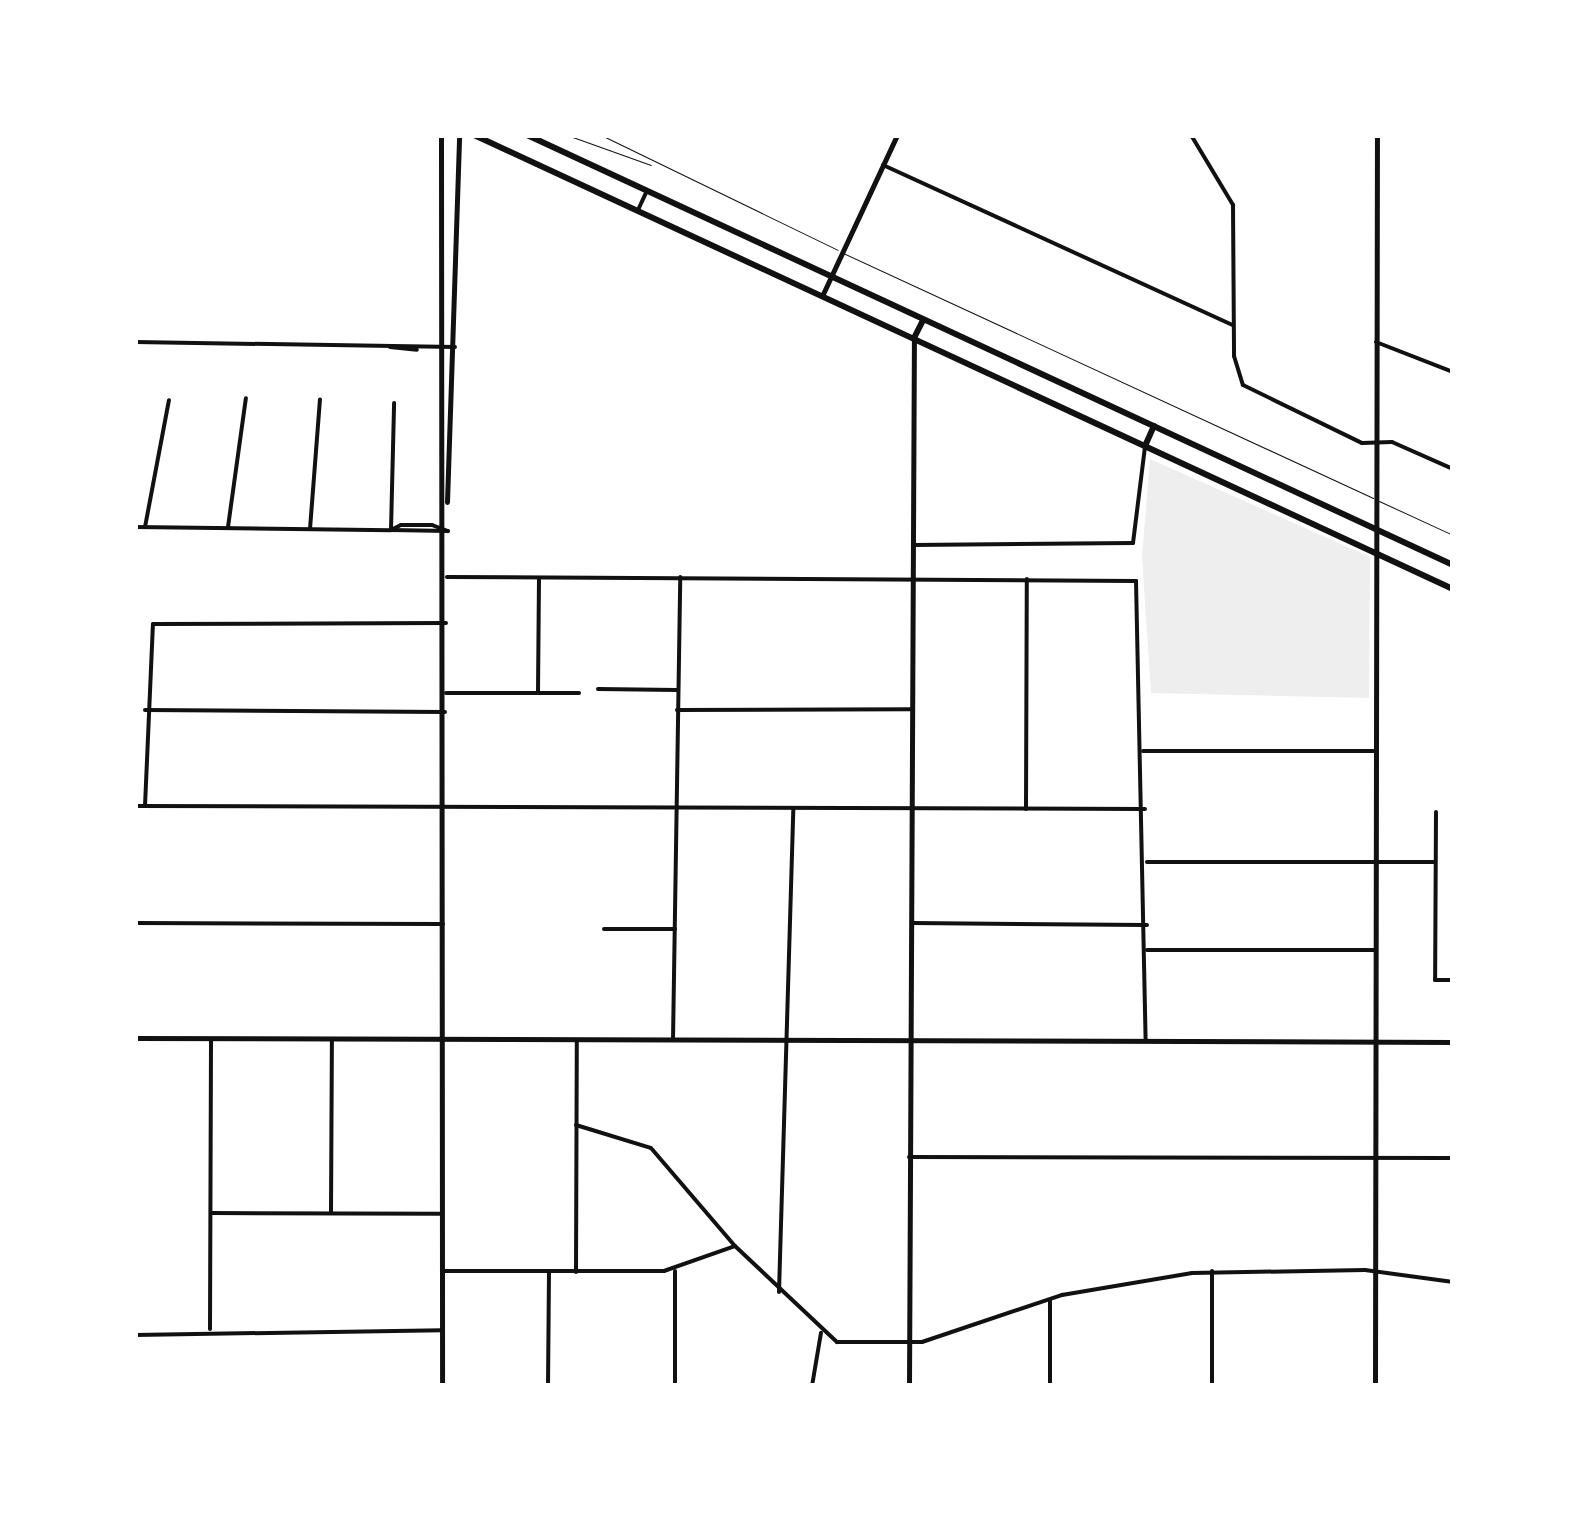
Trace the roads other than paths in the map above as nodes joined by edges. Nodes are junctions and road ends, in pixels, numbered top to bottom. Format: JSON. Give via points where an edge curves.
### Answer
{"nodes":[{"id":1,"x":442,"y":135,"type":"edge"},
{"id":2,"x":459,"y":135,"type":"edge"},
{"id":3,"x":474,"y":135,"type":"edge"},
{"id":4,"x":527,"y":135,"type":"edge"},
{"id":5,"x":567,"y":135,"type":"edge"},
{"id":6,"x":601,"y":135,"type":"edge"},
{"id":7,"x":897,"y":135,"type":"edge"},
{"id":8,"x":1190,"y":135,"type":"edge"},
{"id":9,"x":1376,"y":135,"type":"edge"},
{"id":10,"x":883,"y":164,"type":"junction"},
{"id":11,"x":654,"y":165,"type":"junction"},
{"id":12,"x":647,"y":191,"type":"junction"},
{"id":13,"x":638,"y":210,"type":"junction"},
{"id":14,"x":842,"y":252,"type":"junction"},
{"id":15,"x":830,"y":277,"type":"junction"},
{"id":16,"x":822,"y":296,"type":"junction"},
{"id":17,"x":923,"y":320,"type":"junction"},
{"id":18,"x":1234,"y":325,"type":"junction"},
{"id":19,"x":914,"y":338,"type":"junction"},
{"id":20,"x":135,"y":342,"type":"edge"},
{"id":21,"x":1376,"y":342,"type":"junction"},
{"id":22,"x":455,"y":347,"type":"junction"},
{"id":23,"x":442,"y":350,"type":"junction"},
{"id":24,"x":1453,"y":372,"type":"edge"},
{"id":25,"x":246,"y":398,"type":"dead end"},
{"id":26,"x":320,"y":399,"type":"dead end"},
{"id":27,"x":170,"y":400,"type":"dead end"},
{"id":28,"x":394,"y":403,"type":"dead end"},
{"id":29,"x":1154,"y":426,"type":"junction"},
{"id":30,"x":1375,"y":442,"type":"junction"},
{"id":31,"x":1145,"y":446,"type":"junction"},
{"id":32,"x":1453,"y":469,"type":"edge"},
{"id":33,"x":1374,"y":499,"type":"junction"},
{"id":34,"x":448,"y":502,"type":"junction"},
{"id":35,"x":135,"y":527,"type":"edge"},
{"id":36,"x":145,"y":527,"type":"junction"},
{"id":37,"x":228,"y":528,"type":"junction"},
{"id":38,"x":1374,"y":529,"type":"junction"},
{"id":39,"x":310,"y":530,"type":"junction"},
{"id":40,"x":391,"y":530,"type":"junction"},
{"id":41,"x":448,"y":531,"type":"junction"},
{"id":42,"x":1453,"y":535,"type":"edge"},
{"id":43,"x":911,"y":545,"type":"junction"},
{"id":44,"x":1376,"y":552,"type":"junction"},
{"id":45,"x":1453,"y":565,"type":"edge"},
{"id":46,"x":447,"y":577,"type":"junction"},
{"id":47,"x":680,"y":577,"type":"junction"},
{"id":48,"x":539,"y":578,"type":"junction"},
{"id":49,"x":911,"y":578,"type":"junction"},
{"id":50,"x":1027,"y":578,"type":"junction"},
{"id":51,"x":1453,"y":589,"type":"edge"},
{"id":52,"x":446,"y":623,"type":"junction"},
{"id":53,"x":598,"y":689,"type":"dead end"},
{"id":54,"x":677,"y":690,"type":"junction"},
{"id":55,"x":538,"y":692,"type":"junction"},
{"id":56,"x":446,"y":693,"type":"junction"},
{"id":57,"x":580,"y":693,"type":"dead end"},
{"id":58,"x":911,"y":709,"type":"junction"},
{"id":59,"x":145,"y":710,"type":"junction"},
{"id":60,"x":677,"y":710,"type":"junction"},
{"id":61,"x":445,"y":712,"type":"junction"},
{"id":62,"x":1143,"y":751,"type":"junction"},
{"id":63,"x":1376,"y":752,"type":"junction"},
{"id":64,"x":135,"y":806,"type":"edge"},
{"id":65,"x":145,"y":806,"type":"junction"},
{"id":66,"x":444,"y":808,"type":"junction"},
{"id":67,"x":679,"y":809,"type":"junction"},
{"id":68,"x":792,"y":809,"type":"junction"},
{"id":69,"x":910,"y":809,"type":"junction"},
{"id":70,"x":1026,"y":809,"type":"junction"},
{"id":71,"x":1145,"y":809,"type":"junction"},
{"id":72,"x":1436,"y":812,"type":"dead end"},
{"id":73,"x":1147,"y":862,"type":"junction"},
{"id":74,"x":1375,"y":862,"type":"junction"},
{"id":75,"x":1435,"y":862,"type":"junction"},
{"id":76,"x":135,"y":923,"type":"edge"},
{"id":77,"x":443,"y":924,"type":"junction"},
{"id":78,"x":910,"y":924,"type":"junction"},
{"id":79,"x":1147,"y":925,"type":"junction"},
{"id":80,"x":604,"y":929,"type":"dead end"},
{"id":81,"x":675,"y":929,"type":"junction"},
{"id":82,"x":1147,"y":950,"type":"junction"},
{"id":83,"x":1375,"y":950,"type":"junction"},
{"id":84,"x":1453,"y":980,"type":"edge"},
{"id":85,"x":135,"y":1038,"type":"edge"},
{"id":86,"x":211,"y":1038,"type":"junction"},
{"id":87,"x":332,"y":1040,"type":"junction"},
{"id":88,"x":442,"y":1040,"type":"junction"},
{"id":89,"x":577,"y":1040,"type":"junction"},
{"id":90,"x":673,"y":1040,"type":"junction"},
{"id":91,"x":788,"y":1040,"type":"junction"},
{"id":92,"x":909,"y":1040,"type":"junction"},
{"id":93,"x":1146,"y":1041,"type":"junction"},
{"id":94,"x":1376,"y":1041,"type":"junction"},
{"id":95,"x":1453,"y":1042,"type":"edge"},
{"id":96,"x":576,"y":1124,"type":"junction"},
{"id":97,"x":909,"y":1157,"type":"junction"},
{"id":98,"x":1374,"y":1158,"type":"junction"},
{"id":99,"x":1453,"y":1158,"type":"edge"},
{"id":100,"x":211,"y":1213,"type":"junction"},
{"id":101,"x":332,"y":1213,"type":"junction"},
{"id":102,"x":442,"y":1214,"type":"junction"},
{"id":103,"x":734,"y":1246,"type":"junction"},
{"id":104,"x":675,"y":1269,"type":"junction"},
{"id":105,"x":1212,"y":1271,"type":"junction"},
{"id":106,"x":1375,"y":1271,"type":"junction"},
{"id":107,"x":442,"y":1272,"type":"junction"},
{"id":108,"x":550,"y":1272,"type":"junction"},
{"id":109,"x":576,"y":1272,"type":"junction"},
{"id":110,"x":1453,"y":1282,"type":"edge"},
{"id":111,"x":779,"y":1292,"type":"junction"},
{"id":112,"x":1050,"y":1299,"type":"junction"},
{"id":113,"x":210,"y":1330,"type":"junction"},
{"id":114,"x":442,"y":1330,"type":"junction"},
{"id":115,"x":821,"y":1333,"type":"junction"},
{"id":116,"x":135,"y":1335,"type":"edge"},
{"id":117,"x":909,"y":1342,"type":"junction"},
{"id":118,"x":442,"y":1386,"type":"edge"},
{"id":119,"x":548,"y":1386,"type":"edge"},
{"id":120,"x":675,"y":1386,"type":"edge"},
{"id":121,"x":812,"y":1386,"type":"edge"},
{"id":122,"x":909,"y":1386,"type":"edge"},
{"id":123,"x":1050,"y":1386,"type":"edge"},
{"id":124,"x":1212,"y":1386,"type":"edge"},
{"id":125,"x":1375,"y":1386,"type":"edge"}],
"edges":[{"from":1,"to":23,"type":"street"},
{"from":2,"to":22,"type":"street"},
{"from":3,"to":13,"type":"highway"},
{"from":4,"to":12,"type":"highway"},
{"from":5,"to":11,"type":"lane"},
{"from":6,"to":11,"type":"lane"},
{"from":7,"to":10,"type":"street"},
{"from":8,"to":18,"type":"street","via":[[1233,205]]},
{"from":9,"to":21,"type":"street"},
{"from":10,"to":14,"type":"street"},
{"from":10,"to":18,"type":"street"},
{"from":11,"to":14,"type":"lane"},
{"from":12,"to":13,"type":"street"},
{"from":12,"to":15,"type":"highway"},
{"from":13,"to":16,"type":"highway"},
{"from":14,"to":15,"type":"street"},
{"from":14,"to":33,"type":"lane"},
{"from":15,"to":16,"type":"street"},
{"from":15,"to":17,"type":"highway"},
{"from":16,"to":19,"type":"highway"},
{"from":17,"to":19,"type":"highway"},
{"from":17,"to":29,"type":"highway"},
{"from":18,"to":30,"type":"street","via":[[1238,375],[1264,399]]},
{"from":19,"to":31,"type":"highway"},
{"from":19,"to":43,"type":"street"},
{"from":20,"to":23,"type":"street"},
{"from":21,"to":24,"type":"street"},
{"from":21,"to":30,"type":"street"},
{"from":22,"to":23,"type":"street"},
{"from":22,"to":34,"type":"street"},
{"from":23,"to":34,"type":"street"},
{"from":25,"to":37,"type":"street"},
{"from":26,"to":39,"type":"street"},
{"from":27,"to":36,"type":"street"},
{"from":28,"to":40,"type":"street"},
{"from":29,"to":31,"type":"highway"},
{"from":29,"to":38,"type":"highway"},
{"from":30,"to":32,"type":"street"},
{"from":30,"to":33,"type":"street"},
{"from":31,"to":43,"type":"street","via":[[1135,542]]},
{"from":31,"to":44,"type":"highway"},
{"from":33,"to":38,"type":"street"},
{"from":33,"to":42,"type":"lane"},
{"from":34,"to":41,"type":"street"},
{"from":35,"to":36,"type":"street"},
{"from":36,"to":37,"type":"street"},
{"from":37,"to":39,"type":"street"},
{"from":38,"to":44,"type":"street"},
{"from":38,"to":45,"type":"highway"},
{"from":39,"to":40,"type":"street"},
{"from":40,"to":41,"type":"street"},
{"from":41,"to":46,"type":"street"},
{"from":43,"to":49,"type":"street"},
{"from":44,"to":51,"type":"highway"},
{"from":44,"to":63,"type":"street"},
{"from":46,"to":48,"type":"street"},
{"from":46,"to":52,"type":"street"},
{"from":47,"to":48,"type":"street"},
{"from":47,"to":49,"type":"street"},
{"from":47,"to":54,"type":"street"},
{"from":48,"to":55,"type":"street"},
{"from":49,"to":50,"type":"street"},
{"from":49,"to":58,"type":"street"},
{"from":50,"to":62,"type":"street","via":[[1139,584]]},
{"from":50,"to":70,"type":"street"},
{"from":52,"to":56,"type":"street"},
{"from":52,"to":59,"type":"street","via":[[153,624]]},
{"from":53,"to":54,"type":"street"},
{"from":54,"to":60,"type":"street"},
{"from":55,"to":56,"type":"street"},
{"from":55,"to":57,"type":"street"},
{"from":56,"to":61,"type":"street"},
{"from":58,"to":60,"type":"street"},
{"from":58,"to":69,"type":"street"},
{"from":59,"to":61,"type":"street"},
{"from":59,"to":65,"type":"street"},
{"from":60,"to":67,"type":"street"},
{"from":61,"to":66,"type":"street"},
{"from":62,"to":63,"type":"street"},
{"from":62,"to":71,"type":"street"},
{"from":63,"to":74,"type":"street"},
{"from":64,"to":65,"type":"street"},
{"from":65,"to":66,"type":"street"},
{"from":66,"to":67,"type":"street"},
{"from":66,"to":77,"type":"street"},
{"from":67,"to":68,"type":"street"},
{"from":67,"to":81,"type":"street"},
{"from":68,"to":69,"type":"street"},
{"from":68,"to":91,"type":"street"},
{"from":69,"to":70,"type":"street"},
{"from":69,"to":78,"type":"street"},
{"from":70,"to":71,"type":"street"},
{"from":71,"to":73,"type":"street"},
{"from":72,"to":75,"type":"street"},
{"from":73,"to":74,"type":"street"},
{"from":73,"to":79,"type":"street"},
{"from":74,"to":75,"type":"street"},
{"from":74,"to":83,"type":"street"},
{"from":75,"to":84,"type":"street","via":[[1435,980]]},
{"from":76,"to":77,"type":"street"},
{"from":77,"to":88,"type":"street"},
{"from":78,"to":79,"type":"street"},
{"from":78,"to":92,"type":"street"},
{"from":79,"to":82,"type":"street"},
{"from":80,"to":81,"type":"street"},
{"from":81,"to":90,"type":"street"},
{"from":82,"to":83,"type":"street"},
{"from":82,"to":93,"type":"street"},
{"from":83,"to":94,"type":"street"},
{"from":85,"to":86,"type":"street"},
{"from":86,"to":87,"type":"street"},
{"from":86,"to":100,"type":"street"},
{"from":87,"to":88,"type":"street"},
{"from":87,"to":101,"type":"street"},
{"from":88,"to":89,"type":"street"},
{"from":88,"to":102,"type":"street"},
{"from":89,"to":90,"type":"street"},
{"from":89,"to":96,"type":"street"},
{"from":90,"to":91,"type":"street"},
{"from":91,"to":92,"type":"street"},
{"from":91,"to":111,"type":"street"},
{"from":92,"to":93,"type":"street"},
{"from":92,"to":97,"type":"street"},
{"from":93,"to":94,"type":"street"},
{"from":94,"to":95,"type":"street"},
{"from":94,"to":98,"type":"street"},
{"from":96,"to":103,"type":"street","via":[[650,1148]]},
{"from":96,"to":109,"type":"street"},
{"from":97,"to":98,"type":"street"},
{"from":97,"to":117,"type":"street"},
{"from":98,"to":99,"type":"street"},
{"from":98,"to":106,"type":"street"},
{"from":100,"to":101,"type":"street"},
{"from":100,"to":113,"type":"street"},
{"from":101,"to":102,"type":"street"},
{"from":102,"to":107,"type":"street"},
{"from":103,"to":104,"type":"street"},
{"from":103,"to":111,"type":"street"},
{"from":104,"to":109,"type":"street"},
{"from":104,"to":120,"type":"street"},
{"from":105,"to":106,"type":"street"},
{"from":105,"to":112,"type":"street"},
{"from":105,"to":124,"type":"street"},
{"from":106,"to":110,"type":"street"},
{"from":106,"to":125,"type":"street"},
{"from":107,"to":108,"type":"street"},
{"from":107,"to":114,"type":"street"},
{"from":108,"to":109,"type":"street"},
{"from":108,"to":119,"type":"street"},
{"from":111,"to":115,"type":"street"},
{"from":112,"to":117,"type":"street"},
{"from":112,"to":123,"type":"street"},
{"from":113,"to":114,"type":"street"},
{"from":113,"to":116,"type":"street"},
{"from":114,"to":118,"type":"street"},
{"from":115,"to":117,"type":"street","via":[[844,1343]]},
{"from":115,"to":121,"type":"street"},
{"from":117,"to":122,"type":"street"}]}
